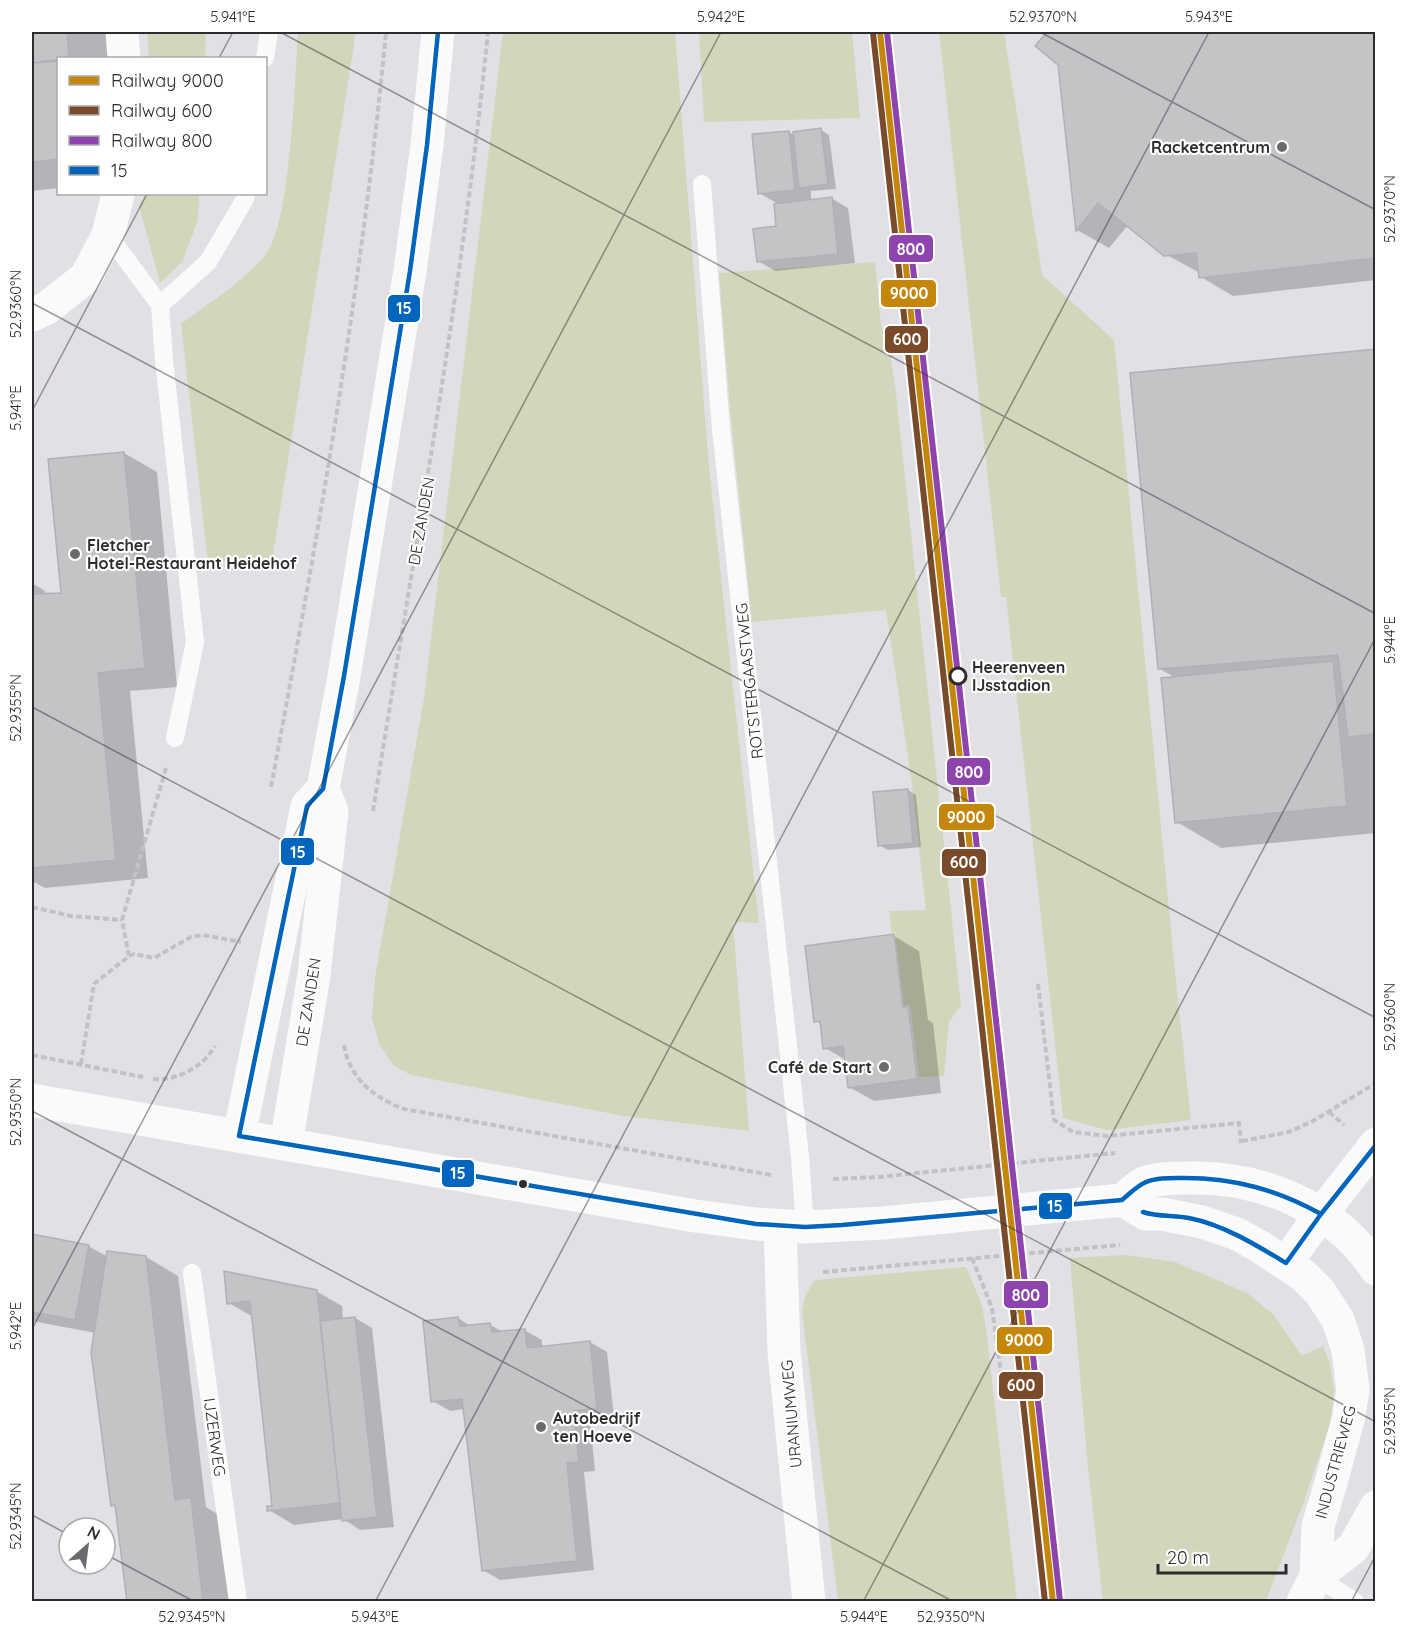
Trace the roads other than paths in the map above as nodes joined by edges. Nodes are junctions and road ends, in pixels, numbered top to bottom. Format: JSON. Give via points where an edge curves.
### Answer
{"nodes":[{"id":1,"x":122,"y":32,"type":"edge"},
{"id":2,"x":268,"y":32,"type":"edge"},
{"id":3,"x":438,"y":32,"type":"edge"},
{"id":4,"x":124,"y":57,"type":"edge"},
{"id":5,"x":266,"y":57,"type":"edge"},
{"id":6,"x":702,"y":183,"type":"dead end"},
{"id":7,"x":118,"y":195,"type":"edge"},
{"id":8,"x":246,"y":195,"type":"edge"},
{"id":9,"x":108,"y":235,"type":"junction"},
{"id":10,"x":160,"y":304,"type":"junction"},
{"id":11,"x":32,"y":315,"type":"edge"},
{"id":12,"x":175,"y":738,"type":"road end"},
{"id":13,"x":322,"y":789,"type":"junction"},
{"id":14,"x":32,"y":1100,"type":"edge"},
{"id":15,"x":239,"y":1136,"type":"junction"},
{"id":16,"x":1362,"y":1137,"type":"edge"},
{"id":17,"x":286,"y":1144,"type":"junction"},
{"id":18,"x":1122,"y":1200,"type":"junction"},
{"id":19,"x":1321,"y":1214,"type":"junction"},
{"id":20,"x":793,"y":1227,"type":"junction"},
{"id":21,"x":1286,"y":1263,"type":"junction"},
{"id":22,"x":1376,"y":1269,"type":"edge"},
{"id":23,"x":192,"y":1273,"type":"dead end"},
{"id":24,"x":1376,"y":1507,"type":"edge"},
{"id":25,"x":1309,"y":1589,"type":"edge"},
{"id":26,"x":238,"y":1602,"type":"edge"},
{"id":27,"x":808,"y":1602,"type":"edge"},
{"id":28,"x":1355,"y":1602,"type":"edge"}],
"edges":[{"from":1,"to":4,"type":"main road"},
{"from":2,"to":5,"type":"lane"},
{"from":3,"to":13,"type":"main road","name":"DE ZANDEN","via":[[408,282]]},
{"from":6,"to":20,"type":"lane","name":"ROTSTERGAASTWEG","via":[[721,429],[801,1178]]},
{"from":7,"to":9,"type":"main road"},
{"from":8,"to":10,"type":"lane","via":[[208,262]]},
{"from":9,"to":10,"type":"lane"},
{"from":9,"to":11,"type":"main road","via":[[86,277]]},
{"from":10,"to":12,"type":"lane","via":[[195,642]]},
{"from":13,"to":15,"type":"main road","name":"DE ZANDEN","via":[[306,806]]},
{"from":13,"to":17,"type":"main road","name":"DE ZANDEN","via":[[332,811],[314,975]]},
{"from":14,"to":15,"type":"main road"},
{"from":15,"to":17,"type":"main road"},
{"from":16,"to":19,"type":"main road"},
{"from":17,"to":20,"type":"main road","via":[[723,1220]]},
{"from":18,"to":19,"type":"main road","via":[[1144,1184],[1169,1179],[1222,1178],[1265,1188]]},
{"from":18,"to":20,"type":"main road"},
{"from":18,"to":21,"type":"main road","via":[[1146,1214],[1190,1218],[1224,1229]]},
{"from":19,"to":21,"type":"main road"},
{"from":19,"to":22,"type":"main road","via":[[1358,1246]]},
{"from":20,"to":27,"type":"main road","name":"URANIUMWEG","via":[[784,1351]]},
{"from":21,"to":25,"type":"main road","name":"INDUSTRIEWEG","via":[[1320,1292],[1338,1320],[1348,1350],[1353,1390],[1318,1526]]},
{"from":23,"to":26,"type":"lane","name":"IJZERWEG"},
{"from":24,"to":25,"type":"main road","via":[[1353,1548]]},
{"from":25,"to":28,"type":"lane"}]}
